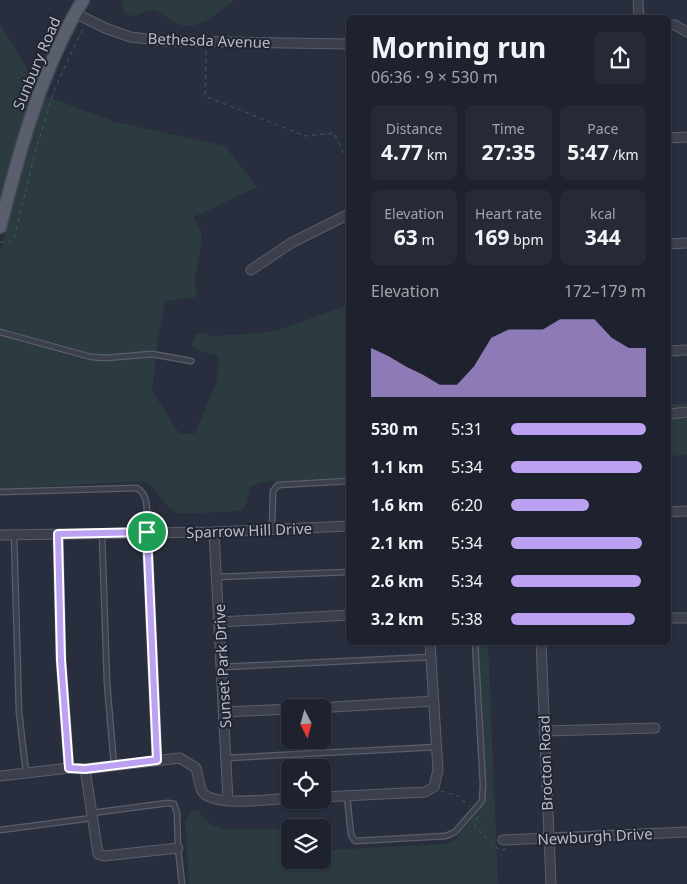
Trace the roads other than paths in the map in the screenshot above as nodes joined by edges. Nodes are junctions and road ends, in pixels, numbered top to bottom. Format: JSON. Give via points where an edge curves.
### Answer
{"nodes":[{"id":1,"x":83,"y":0,"type":"edge"},
{"id":2,"x":638,"y":0,"type":"edge"},
{"id":3,"x":75,"y":13,"type":"junction"},
{"id":4,"x":639,"y":15,"type":"edge"},
{"id":5,"x":671,"y":25,"type":"edge"},
{"id":6,"x":687,"y":32,"type":"edge"},
{"id":7,"x":346,"y":44,"type":"edge"},
{"id":8,"x":687,"y":137,"type":"edge"},
{"id":9,"x":671,"y":138,"type":"edge"},
{"id":10,"x":346,"y":216,"type":"edge"},
{"id":11,"x":0,"y":227,"type":"edge"},
{"id":12,"x":687,"y":243,"type":"edge"},
{"id":13,"x":671,"y":244,"type":"edge"},
{"id":14,"x":251,"y":270,"type":"dead end"},
{"id":15,"x":0,"y":332,"type":"edge"},
{"id":16,"x":687,"y":350,"type":"edge"},
{"id":17,"x":671,"y":351,"type":"edge"},
{"id":18,"x":191,"y":362,"type":"dead end"},
{"id":19,"x":687,"y":412,"type":"edge"},
{"id":20,"x":671,"y":414,"type":"edge"},
{"id":21,"x":346,"y":480,"type":"edge"},
{"id":22,"x":0,"y":492,"type":"edge"},
{"id":23,"x":687,"y":511,"type":"edge"},
{"id":24,"x":671,"y":512,"type":"edge"},
{"id":25,"x":346,"y":526,"type":"edge"},
{"id":26,"x":272,"y":529,"type":"junction"},
{"id":27,"x":147,"y":532,"type":"junction"},
{"id":28,"x":214,"y":532,"type":"junction"},
{"id":29,"x":102,"y":533,"type":"junction"},
{"id":30,"x":14,"y":534,"type":"junction"},
{"id":31,"x":58,"y":534,"type":"junction"},
{"id":32,"x":0,"y":535,"type":"edge"},
{"id":33,"x":346,"y":572,"type":"edge"},
{"id":34,"x":217,"y":577,"type":"junction"},
{"id":35,"x":346,"y":615,"type":"edge"},
{"id":36,"x":671,"y":618,"type":"edge"},
{"id":37,"x":687,"y":618,"type":"edge"},
{"id":38,"x":220,"y":622,"type":"junction"},
{"id":39,"x":430,"y":645,"type":"edge"},
{"id":40,"x":475,"y":645,"type":"edge"},
{"id":41,"x":541,"y":645,"type":"edge"},
{"id":42,"x":431,"y":657,"type":"junction"},
{"id":43,"x":222,"y":667,"type":"junction"},
{"id":44,"x":434,"y":702,"type":"junction"},
{"id":45,"x":331,"y":707,"type":"edge"},
{"id":46,"x":281,"y":709,"type":"edge"},
{"id":47,"x":224,"y":712,"type":"junction"},
{"id":48,"x":655,"y":728,"type":"dead end"},
{"id":49,"x":544,"y":731,"type":"junction"},
{"id":50,"x":437,"y":747,"type":"junction"},
{"id":51,"x":226,"y":758,"type":"junction"},
{"id":52,"x":157,"y":760,"type":"junction"},
{"id":53,"x":114,"y":765,"type":"junction"},
{"id":54,"x":69,"y":768,"type":"junction"},
{"id":55,"x":85,"y":769,"type":"junction"},
{"id":56,"x":26,"y":773,"type":"junction"},
{"id":57,"x":0,"y":776,"type":"edge"},
{"id":58,"x":347,"y":796,"type":"junction"},
{"id":59,"x":331,"y":797,"type":"edge"},
{"id":60,"x":281,"y":798,"type":"edge"},
{"id":61,"x":228,"y":801,"type":"junction"},
{"id":62,"x":92,"y":816,"type":"junction"},
{"id":63,"x":0,"y":830,"type":"edge"},
{"id":64,"x":687,"y":832,"type":"edge"},
{"id":65,"x":548,"y":838,"type":"junction"},
{"id":66,"x":503,"y":840,"type":"dead end"},
{"id":67,"x":178,"y":848,"type":"junction"},
{"id":68,"x":182,"y":884,"type":"edge"},
{"id":69,"x":551,"y":884,"type":"edge"}],
"edges":[{"from":1,"to":3,"type":"main road","name":"Sunbury Road"},
{"from":2,"to":4,"type":"street"},
{"from":3,"to":7,"type":"street","name":"Bethesda Avenue","via":[[130,37],[166,41]]},
{"from":3,"to":11,"type":"main road","name":"Sunbury Road","via":[[34,105]]},
{"from":5,"to":6,"type":"street"},
{"from":8,"to":9,"type":"street"},
{"from":10,"to":14,"type":"street","via":[[291,244]]},
{"from":12,"to":13,"type":"street"},
{"from":15,"to":18,"type":"lane","via":[[91,357],[152,354]]},
{"from":16,"to":17,"type":"street"},
{"from":19,"to":20,"type":"street"},
{"from":21,"to":26,"type":"lane","via":[[278,485],[273,491]]},
{"from":22,"to":27,"type":"lane","via":[[138,488],[146,496]]},
{"from":23,"to":24,"type":"street"},
{"from":25,"to":26,"type":"street","name":"Sparrow Hill Drive"},
{"from":26,"to":28,"type":"street","name":"Sparrow Hill Drive"},
{"from":27,"to":28,"type":"street","name":"Sparrow Hill Drive"},
{"from":27,"to":29,"type":"street","name":"Sparrow Hill Drive"},
{"from":27,"to":52,"type":"street"},
{"from":28,"to":34,"type":"street","name":"Sunset Park Drive"},
{"from":29,"to":31,"type":"street","name":"Sparrow Hill Drive"},
{"from":29,"to":53,"type":"lane","via":[[106,683]]},
{"from":30,"to":31,"type":"street","name":"Sparrow Hill Drive"},
{"from":30,"to":32,"type":"street","name":"Sparrow Hill Drive"},
{"from":30,"to":56,"type":"lane","via":[[19,712]]},
{"from":31,"to":54,"type":"street","via":[[61,660]]},
{"from":33,"to":34,"type":"lane"},
{"from":34,"to":38,"type":"street","name":"Sunset Park Drive"},
{"from":35,"to":38,"type":"street"},
{"from":36,"to":37,"type":"street"},
{"from":38,"to":43,"type":"street","name":"Sunset Park Drive"},
{"from":39,"to":42,"type":"street"},
{"from":40,"to":58,"type":"lane","via":[[482,801],[455,832],[446,836],[355,841],[351,835]]},
{"from":41,"to":49,"type":"street","name":"Brocton Road"},
{"from":42,"to":43,"type":"lane"},
{"from":42,"to":44,"type":"street"},
{"from":43,"to":47,"type":"street","name":"Sunset Park Drive"},
{"from":44,"to":45,"type":"street"},
{"from":44,"to":50,"type":"street"},
{"from":46,"to":47,"type":"street"},
{"from":47,"to":51,"type":"street","name":"Sunset Park Drive"},
{"from":48,"to":49,"type":"street"},
{"from":49,"to":65,"type":"street","name":"Brocton Road"},
{"from":50,"to":51,"type":"lane"},
{"from":50,"to":58,"type":"street","via":[[438,770],[434,787],[426,792]]},
{"from":51,"to":61,"type":"street","name":"Sunset Park Drive"},
{"from":52,"to":53,"type":"street"},
{"from":52,"to":61,"type":"street","via":[[180,758],[196,768],[202,792],[209,798]]},
{"from":53,"to":55,"type":"street"},
{"from":54,"to":55,"type":"street"},
{"from":54,"to":56,"type":"street"},
{"from":55,"to":62,"type":"street"},
{"from":56,"to":57,"type":"street"},
{"from":58,"to":59,"type":"street"},
{"from":60,"to":61,"type":"street"},
{"from":62,"to":63,"type":"lane"},
{"from":62,"to":67,"type":"street","via":[[98,854]]},
{"from":62,"to":67,"type":"lane","via":[[174,804]]},
{"from":64,"to":65,"type":"street","name":"Newburgh Drive"},
{"from":65,"to":66,"type":"street","name":"Newburgh Drive"},
{"from":65,"to":69,"type":"street","name":"Brocton Road"},
{"from":67,"to":68,"type":"lane"}]}
